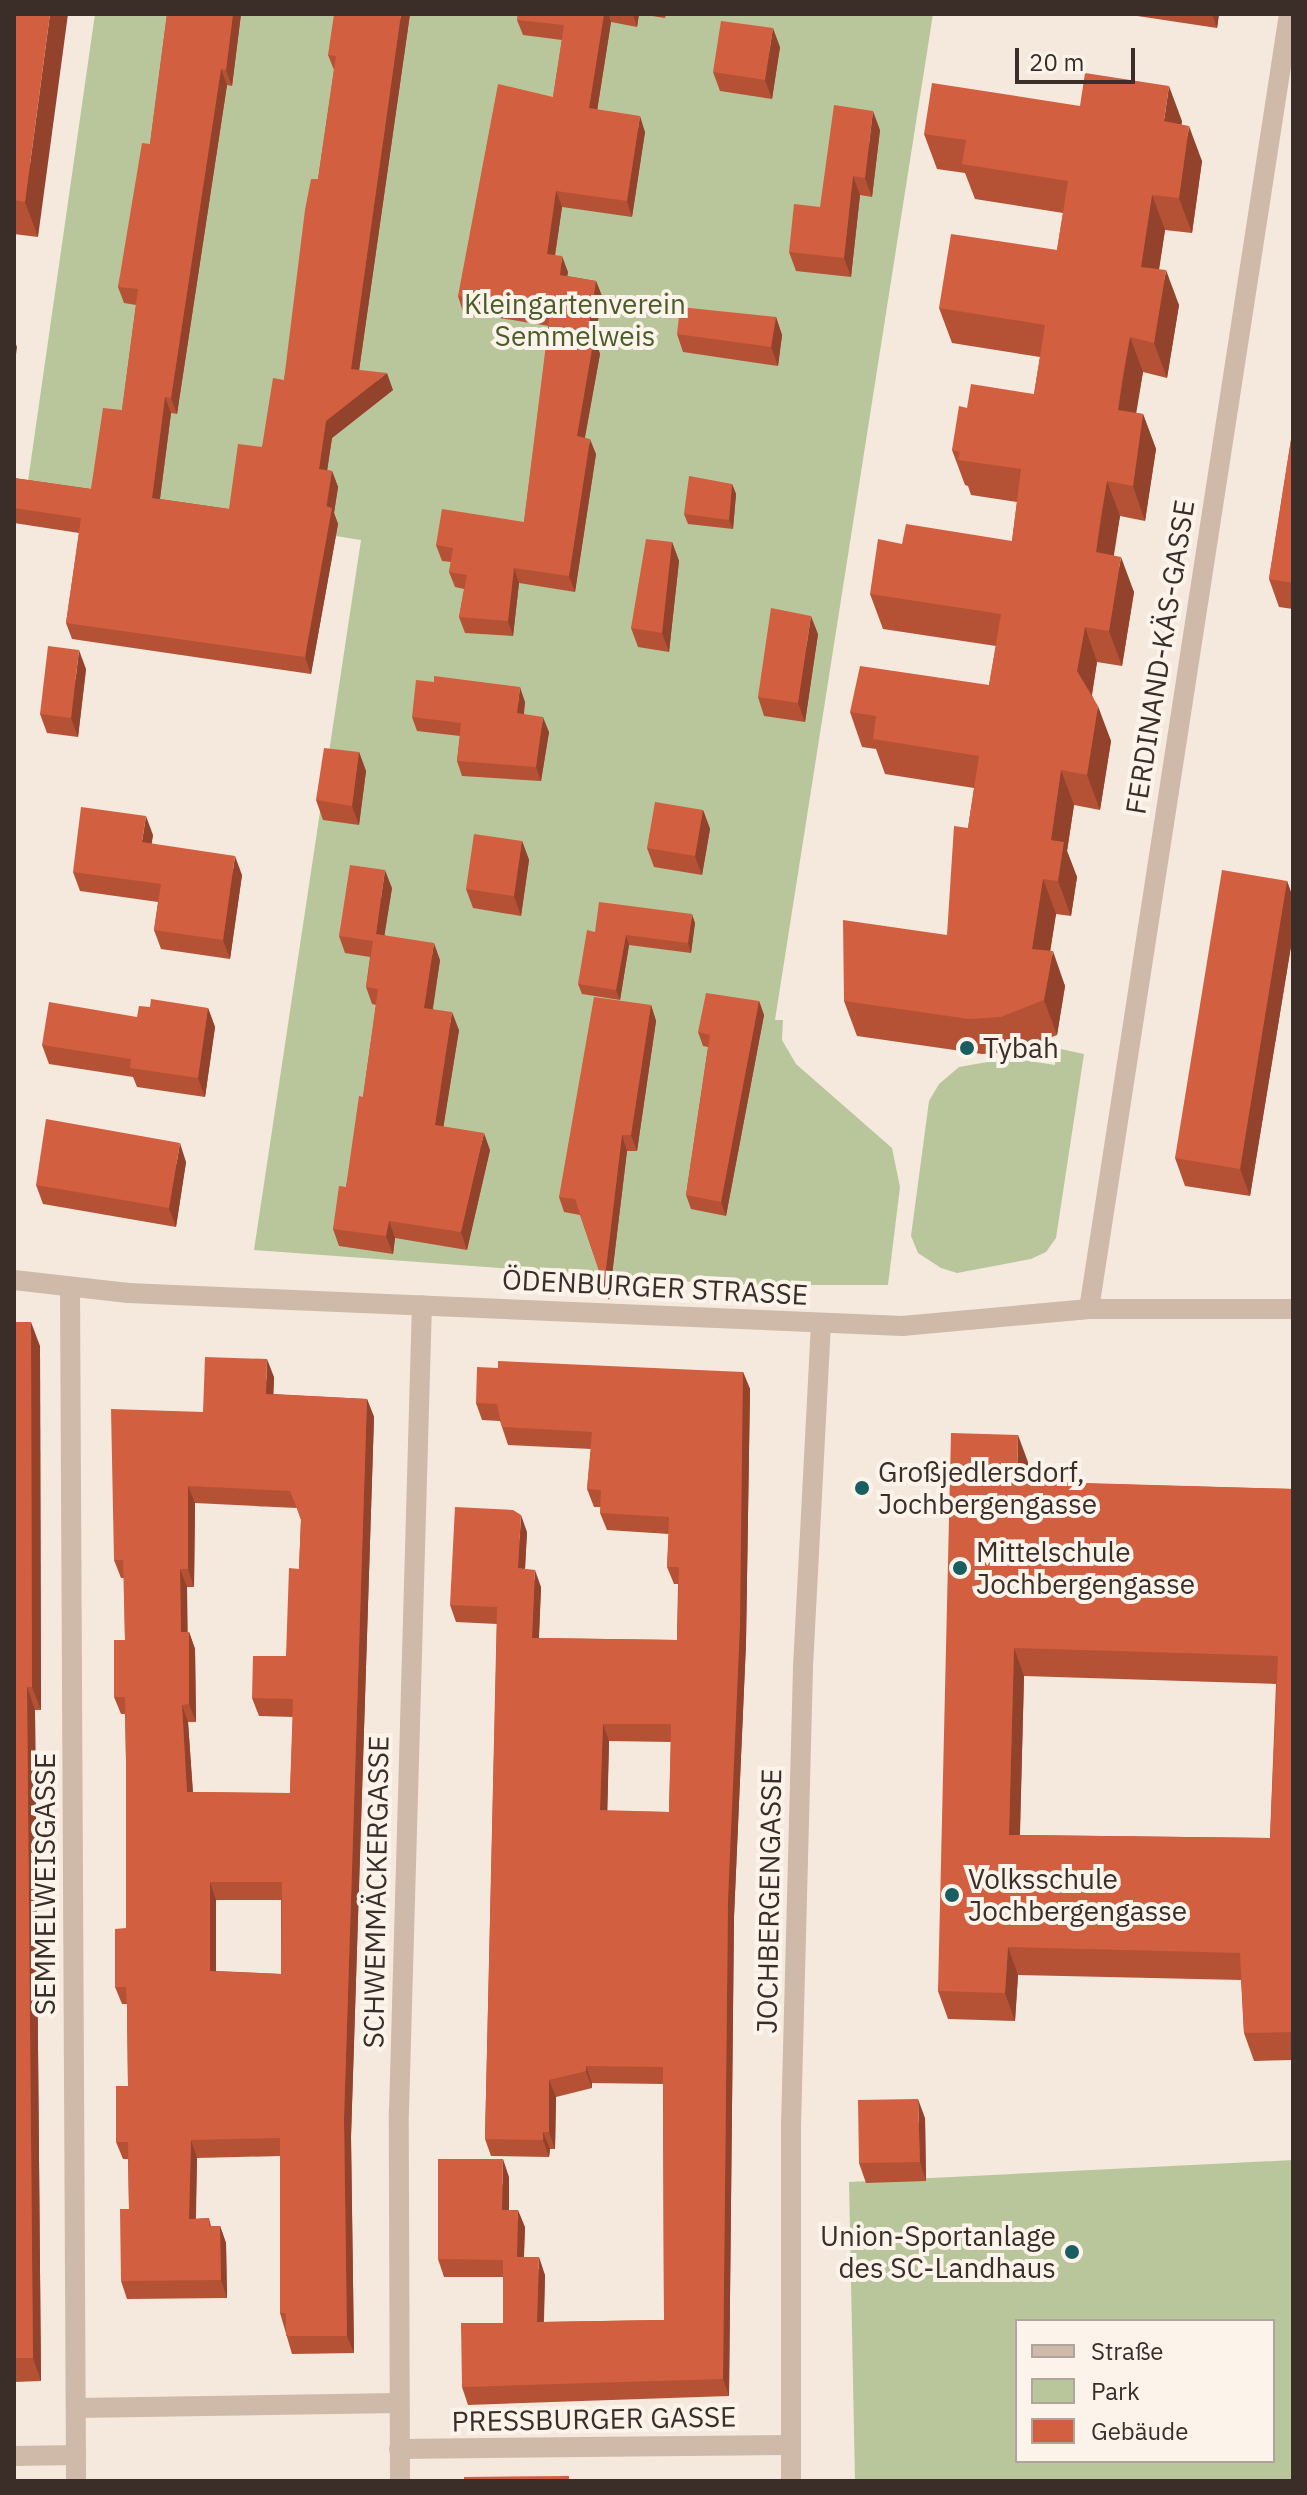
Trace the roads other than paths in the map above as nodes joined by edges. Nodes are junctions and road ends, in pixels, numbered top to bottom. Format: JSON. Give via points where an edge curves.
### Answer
{"nodes":[{"id":1,"x":1289,"y":14,"type":"edge"},
{"id":2,"x":1289,"y":43,"type":"edge"},
{"id":3,"x":14,"y":1280,"type":"edge"},
{"id":4,"x":70,"y":1288,"type":"junction"},
{"id":5,"x":422,"y":1305,"type":"junction"},
{"id":6,"x":1089,"y":1309,"type":"junction"},
{"id":7,"x":1293,"y":1309,"type":"edge"},
{"id":8,"x":821,"y":1323,"type":"junction"},
{"id":9,"x":399,"y":2403,"type":"junction"},
{"id":10,"x":76,"y":2408,"type":"junction"},
{"id":11,"x":789,"y":2445,"type":"junction"},
{"id":12,"x":399,"y":2449,"type":"junction"},
{"id":13,"x":76,"y":2455,"type":"junction"},
{"id":14,"x":14,"y":2456,"type":"edge"},
{"id":15,"x":76,"y":2481,"type":"edge"},
{"id":16,"x":400,"y":2481,"type":"edge"},
{"id":17,"x":791,"y":2481,"type":"edge"}],
"edges":[{"from":1,"to":2,"type":"street","name":"FERDINAND-KÄS-GASSE"},
{"from":2,"to":6,"type":"street","name":"FERDINAND-KÄS-GASSE"},
{"from":3,"to":4,"type":"street","name":"ÖDENBURGER STRASSE"},
{"from":4,"to":5,"type":"street","name":"ÖDENBURGER STRASSE"},
{"from":4,"to":10,"type":"street","name":"SEMMELWEISGASSE"},
{"from":5,"to":8,"type":"street","name":"ÖDENBURGER STRASSE"},
{"from":5,"to":9,"type":"street","name":"SCHWEMMÄCKERGASSE","via":[[405,1821]]},
{"from":6,"to":7,"type":"street","name":"ÖDENBURGER STRASSE"},
{"from":6,"to":8,"type":"street","name":"ÖDENBURGER STRASSE","via":[[902,1326]]},
{"from":8,"to":11,"type":"street","name":"JOCHBERGENGASSE","via":[[803,1667]]},
{"from":9,"to":10,"type":"street"},
{"from":9,"to":12,"type":"street","name":"SCHWEMMÄCKERGASSE"},
{"from":10,"to":13,"type":"street","name":"SEMMELWEISGASSE"},
{"from":11,"to":12,"type":"street","name":"PRESSBURGER GASSE"},
{"from":11,"to":17,"type":"street","name":"JOCHBERGENGASSE"},
{"from":12,"to":16,"type":"street","name":"SCHWEMMÄCKERGASSE"},
{"from":13,"to":14,"type":"street"},
{"from":13,"to":15,"type":"street","name":"SEMMELWEISGASSE"}]}
